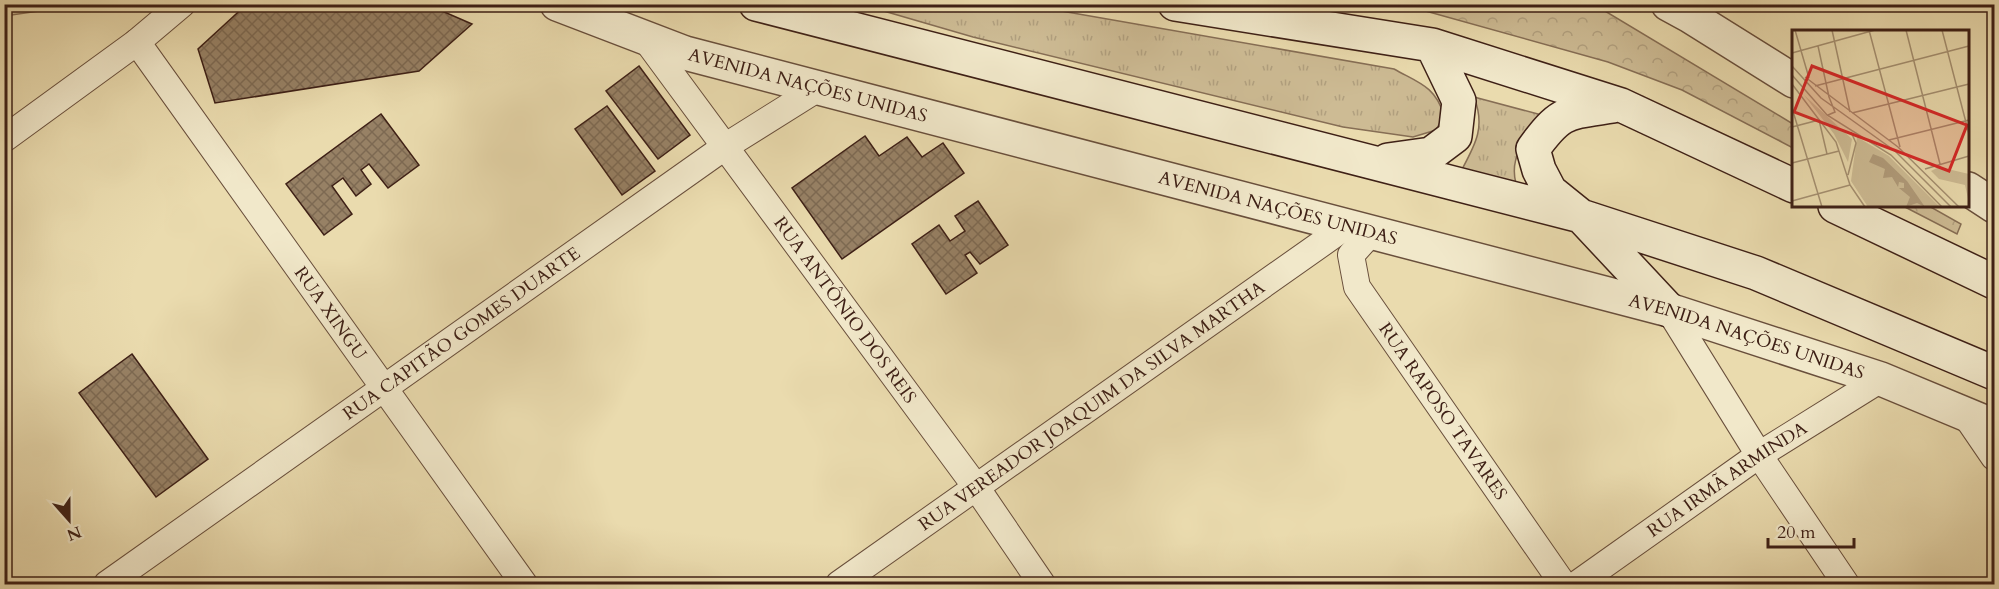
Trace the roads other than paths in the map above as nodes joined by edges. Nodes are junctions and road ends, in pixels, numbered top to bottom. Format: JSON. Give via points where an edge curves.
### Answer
{"nodes":[{"id":1,"x":182,"y":4,"type":"edge"},
{"id":2,"x":557,"y":4,"type":"edge"},
{"id":3,"x":756,"y":4,"type":"edge"},
{"id":4,"x":1175,"y":4,"type":"edge"},
{"id":5,"x":1686,"y":7,"type":"edge"},
{"id":6,"x":1275,"y":14,"type":"edge"},
{"id":7,"x":644,"y":37,"type":"junction"},
{"id":8,"x":136,"y":42,"type":"junction"},
{"id":9,"x":1432,"y":45,"type":"junction"},
{"id":10,"x":1792,"y":80,"type":"edge"},
{"id":11,"x":817,"y":89,"type":"junction"},
{"id":12,"x":1621,"y":105,"type":"junction"},
{"id":13,"x":4,"y":139,"type":"edge"},
{"id":14,"x":726,"y":146,"type":"junction"},
{"id":15,"x":1371,"y":163,"type":"junction"},
{"id":16,"x":1792,"y":185,"type":"edge"},
{"id":17,"x":1969,"y":190,"type":"edge"},
{"id":18,"x":1995,"y":206,"type":"edge"},
{"id":19,"x":1837,"y":207,"type":"edge"},
{"id":20,"x":1581,"y":216,"type":"junction"},
{"id":21,"x":1358,"y":230,"type":"junction"},
{"id":22,"x":1990,"y":277,"type":"edge"},
{"id":23,"x":1669,"y":310,"type":"junction"},
{"id":24,"x":1995,"y":374,"type":"edge"},
{"id":25,"x":1881,"y":379,"type":"junction"},
{"id":26,"x":383,"y":388,"type":"junction"},
{"id":27,"x":1980,"y":421,"type":"edge"},
{"id":28,"x":1759,"y":455,"type":"junction"},
{"id":29,"x":1995,"y":457,"type":"edge"},
{"id":30,"x":976,"y":487,"type":"junction"},
{"id":31,"x":107,"y":585,"type":"edge"},
{"id":32,"x":524,"y":585,"type":"edge"},
{"id":33,"x":839,"y":585,"type":"edge"},
{"id":34,"x":1042,"y":585,"type":"edge"},
{"id":35,"x":1563,"y":585,"type":"edge"},
{"id":36,"x":1577,"y":585,"type":"edge"},
{"id":37,"x":1846,"y":585,"type":"edge"}],
"edges":[{"from":1,"to":8,"type":"street"},
{"from":2,"to":7,"type":"main road","name":"AVENIDA NAÇÕES UNIDAS"},
{"from":3,"to":15,"type":"main road"},
{"from":4,"to":6,"type":"main road"},
{"from":5,"to":10,"type":"main road"},
{"from":6,"to":9,"type":"main road"},
{"from":7,"to":11,"type":"main road","name":"AVENIDA NAÇÕES UNIDAS","via":[[685,53]]},
{"from":7,"to":14,"type":"street","name":"RUA ANTÔNIO DOS REIS"},
{"from":8,"to":13,"type":"street"},
{"from":8,"to":26,"type":"street","name":"RUA XINGU"},
{"from":9,"to":12,"type":"main road"},
{"from":9,"to":15,"type":"main road","via":[[1459,101],[1455,136],[1431,154]]},
{"from":11,"to":14,"type":"street","name":"RUA CAPITÃO GOMES DUARTE"},
{"from":11,"to":21,"type":"main road","name":"AVENIDA NAÇÕES UNIDAS"},
{"from":12,"to":16,"type":"main road"},
{"from":12,"to":20,"type":"main road","via":[[1567,114],[1549,126],[1533,149],[1550,192]]},
{"from":14,"to":26,"type":"street","name":"RUA CAPITÃO GOMES DUARTE"},
{"from":14,"to":30,"type":"street","name":"RUA ANTÔNIO DOS REIS"},
{"from":15,"to":20,"type":"main road"},
{"from":17,"to":18,"type":"main road"},
{"from":19,"to":22,"type":"main road"},
{"from":20,"to":23,"type":"main road"},
{"from":20,"to":24,"type":"main road","via":[[1756,273]]},
{"from":21,"to":23,"type":"main road","name":"AVENIDA NAÇÕES UNIDAS"},
{"from":21,"to":30,"type":"street","name":"RUA VEREADOR JOAQUIM DA SILVA MARTHA"},
{"from":21,"to":35,"type":"street","name":"RUA RAPOSO TAVARES","via":[[1351,255],[1357,287]]},
{"from":23,"to":25,"type":"main road","name":"AVENIDA NAÇÕES UNIDAS"},
{"from":23,"to":28,"type":"street"},
{"from":25,"to":27,"type":"main road","name":"AVENIDA NAÇÕES UNIDAS"},
{"from":25,"to":28,"type":"street","name":"RUA IRMÃ ARMINDA"},
{"from":26,"to":31,"type":"street","name":"RUA CAPITÃO GOMES DUARTE"},
{"from":26,"to":32,"type":"street","name":"RUA XINGU"},
{"from":27,"to":29,"type":"street"},
{"from":28,"to":36,"type":"street","name":"RUA IRMÃ ARMINDA"},
{"from":28,"to":37,"type":"street"},
{"from":30,"to":33,"type":"street","name":"RUA VEREADOR JOAQUIM DA SILVA MARTHA"},
{"from":30,"to":34,"type":"street","name":"RUA ANTÔNIO DOS REIS"}]}
